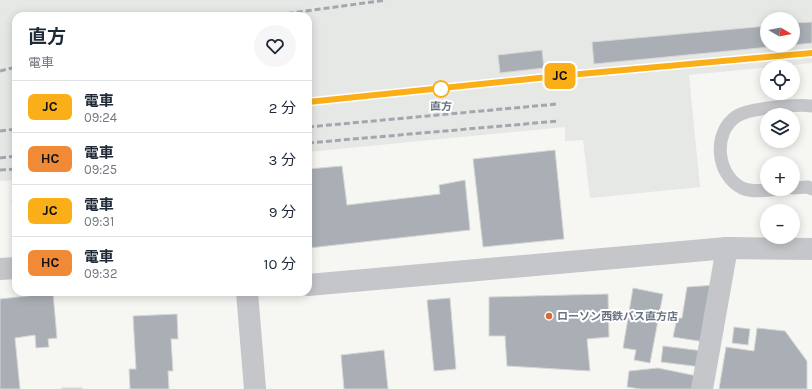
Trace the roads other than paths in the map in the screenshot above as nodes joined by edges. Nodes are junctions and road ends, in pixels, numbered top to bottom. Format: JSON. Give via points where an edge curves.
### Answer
{"nodes":[{"id":1,"x":812,"y":106,"type":"edge"},
{"id":2,"x":800,"y":188,"type":"edge"},
{"id":3,"x":812,"y":189,"type":"edge"},
{"id":4,"x":760,"y":191,"type":"edge"},
{"id":5,"x":727,"y":248,"type":"junction"},
{"id":6,"x":812,"y":249,"type":"edge"},
{"id":7,"x":12,"y":268,"type":"edge"},
{"id":8,"x":0,"y":269,"type":"edge"},
{"id":9,"x":312,"y":285,"type":"edge"},
{"id":10,"x":247,"y":296,"type":"edge"},
{"id":11,"x":254,"y":389,"type":"edge"},
{"id":12,"x":702,"y":389,"type":"edge"}],
"edges":[{"from":1,"to":4,"type":"lane","via":[[752,110],[737,116],[727,125],[721,138],[720,154],[723,169],[731,180],[742,188]]},
{"from":2,"to":3,"type":"lane"},
{"from":5,"to":6,"type":"street"},
{"from":5,"to":9,"type":"street"},
{"from":5,"to":12,"type":"street"},
{"from":7,"to":8,"type":"street"},
{"from":10,"to":11,"type":"street"}]}
